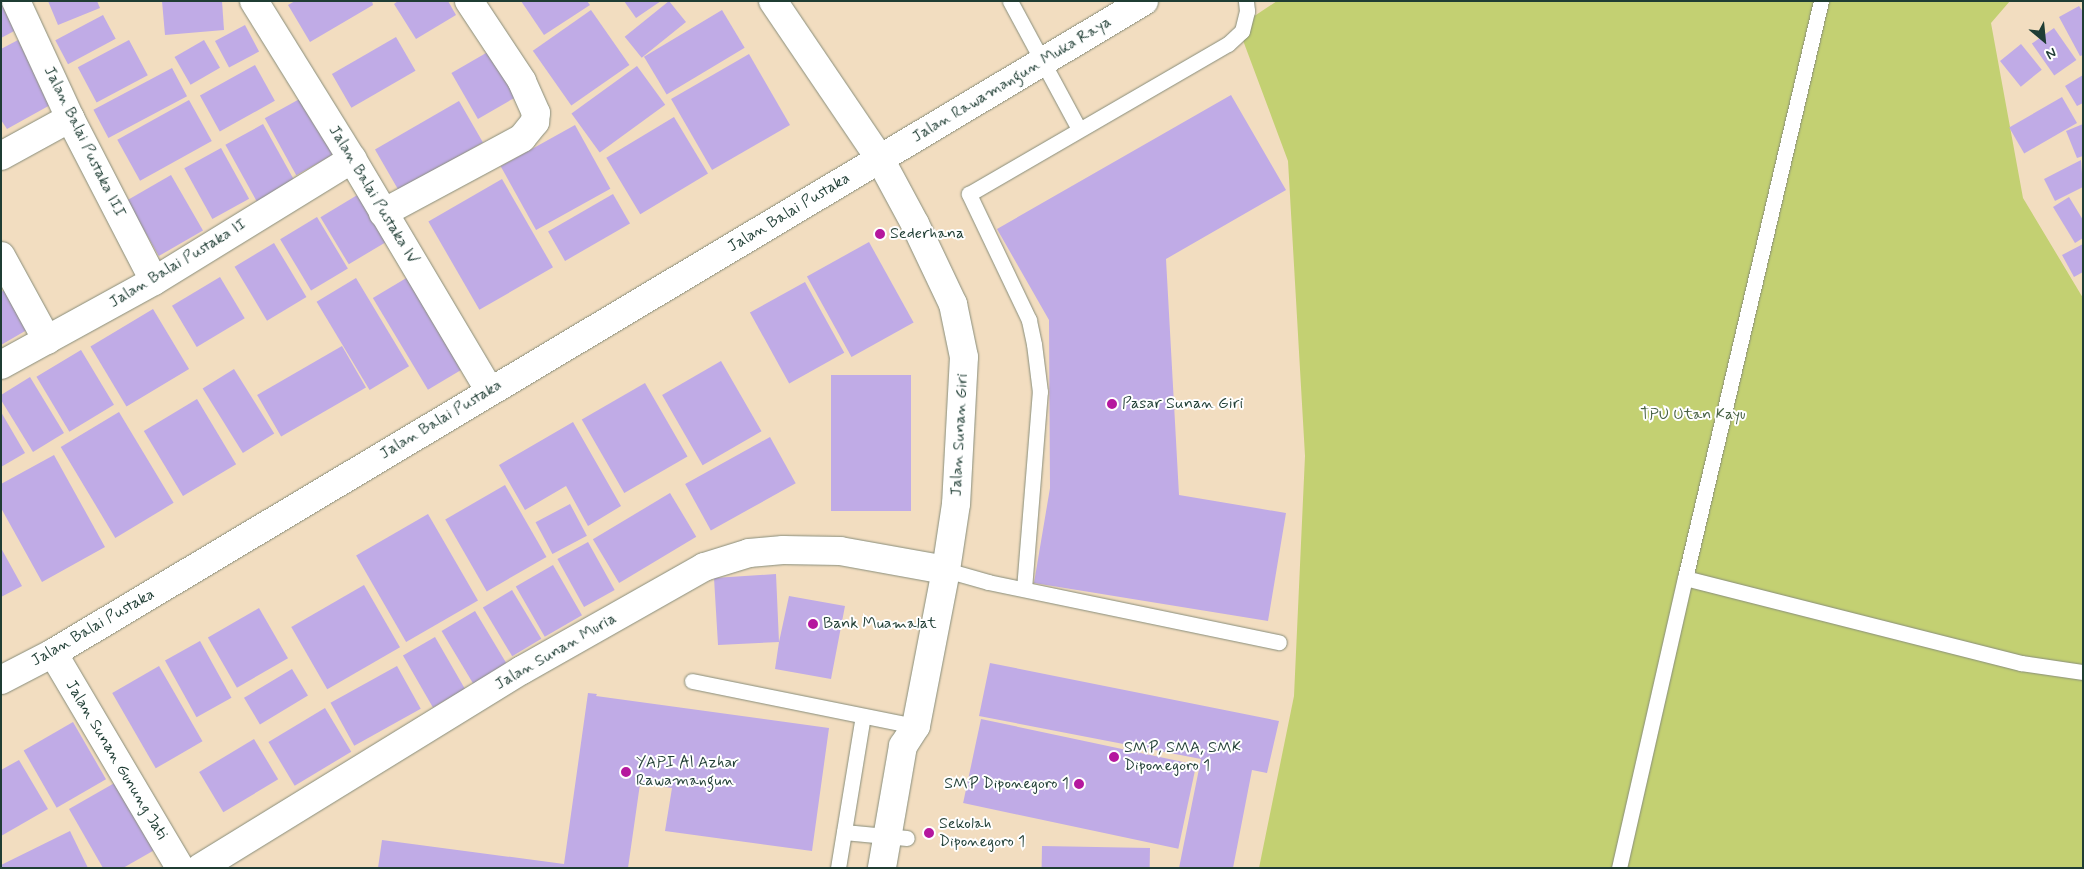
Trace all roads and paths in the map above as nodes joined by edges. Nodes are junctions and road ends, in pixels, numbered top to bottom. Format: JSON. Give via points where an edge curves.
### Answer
{"nodes":[{"id":1,"x":16,"y":1,"type":"edge"},
{"id":2,"x":254,"y":1,"type":"edge"},
{"id":3,"x":469,"y":1,"type":"edge"},
{"id":4,"x":773,"y":1,"type":"edge"},
{"id":5,"x":1010,"y":1,"type":"edge"},
{"id":6,"x":1144,"y":1,"type":"edge"},
{"id":7,"x":1246,"y":1,"type":"edge"},
{"id":8,"x":1821,"y":1,"type":"edge"},
{"id":9,"x":1044,"y":62,"type":"junction"},
{"id":10,"x":70,"y":118,"type":"junction"},
{"id":11,"x":1079,"y":129,"type":"junction"},
{"id":12,"x":1,"y":156,"type":"edge"},
{"id":13,"x":352,"y":159,"type":"junction"},
{"id":14,"x":880,"y":159,"type":"junction"},
{"id":15,"x":383,"y":213,"type":"junction"},
{"id":16,"x":1,"y":256,"type":"edge"},
{"id":17,"x":154,"y":281,"type":"junction"},
{"id":18,"x":47,"y":340,"type":"junction"},
{"id":19,"x":1,"y":365,"type":"edge"},
{"id":20,"x":490,"y":391,"type":"junction"},
{"id":21,"x":946,"y":570,"type":"junction"},
{"id":22,"x":1685,"y":578,"type":"junction"},
{"id":23,"x":1024,"y":589,"type":"junction"},
{"id":24,"x":1279,"y":642,"type":"dead end"},
{"id":25,"x":52,"y":652,"type":"junction"},
{"id":26,"x":2083,"y":672,"type":"edge"},
{"id":27,"x":1,"y":680,"type":"edge"},
{"id":28,"x":692,"y":681,"type":"dead end"},
{"id":29,"x":863,"y":716,"type":"junction"},
{"id":30,"x":916,"y":726,"type":"junction"},
{"id":31,"x":844,"y":832,"type":"junction"},
{"id":32,"x":897,"y":837,"type":"junction"},
{"id":33,"x":180,"y":868,"type":"edge"},
{"id":34,"x":200,"y":868,"type":"edge"},
{"id":35,"x":838,"y":868,"type":"edge"},
{"id":36,"x":882,"y":868,"type":"edge"},
{"id":37,"x":901,"y":868,"type":"edge"},
{"id":38,"x":1619,"y":868,"type":"edge"}],
"edges":[{"from":1,"to":10,"type":"street","name":"Jalan Balai Pustaka III"},
{"from":2,"to":13,"type":"street","name":"Jalan Balai Pustaka IV"},
{"from":3,"to":15,"type":"street","via":[[522,81],[536,113],[535,122],[522,138]]},
{"from":4,"to":14,"type":"street","name":"Jalan Sunan Giri"},
{"from":5,"to":9,"type":"lane"},
{"from":6,"to":9,"type":"street","name":"Jalan Rawamangun Muka Raya"},
{"from":7,"to":11,"type":"lane","via":[[1242,31],[1228,44]]},
{"from":8,"to":22,"type":"lane"},
{"from":9,"to":11,"type":"lane"},
{"from":9,"to":14,"type":"street","name":"Jalan Rawamangun Muka Raya"},
{"from":10,"to":12,"type":"street"},
{"from":10,"to":17,"type":"street","name":"Jalan Balai Pustaka III"},
{"from":11,"to":23,"type":"lane","via":[[969,194],[1029,320],[1034,344],[1040,392]]},
{"from":13,"to":15,"type":"street","name":"Jalan Balai Pustaka IV"},
{"from":13,"to":17,"type":"street","name":"Jalan Balai Pustaka II"},
{"from":14,"to":20,"type":"street","name":"Jalan Balai Pustaka"},
{"from":14,"to":21,"type":"street","name":"Jalan Sunan Giri","via":[[953,304],[964,357],[956,504]]},
{"from":15,"to":20,"type":"street","name":"Jalan Balai Pustaka IV"},
{"from":16,"to":18,"type":"street"},
{"from":17,"to":18,"type":"street","name":"Jalan Balai Pustaka II"},
{"from":18,"to":19,"type":"street","name":"Jalan Balai Pustaka II"},
{"from":20,"to":25,"type":"street","name":"Jalan Balai Pustaka"},
{"from":21,"to":23,"type":"lane"},
{"from":21,"to":30,"type":"street","name":"Jalan Sunan Giri"},
{"from":21,"to":34,"type":"street","name":"Jalan Sunan Muria","via":[[840,551],[783,550],[749,553],[704,567],[522,670]]},
{"from":22,"to":26,"type":"lane","via":[[2021,663]]},
{"from":22,"to":38,"type":"lane"},
{"from":23,"to":24,"type":"lane"},
{"from":25,"to":27,"type":"street","name":"Jalan Balai Pustaka"},
{"from":25,"to":33,"type":"street","name":"Jalan Sunan Gunung Jati"},
{"from":28,"to":29,"type":"lane"},
{"from":29,"to":30,"type":"lane"},
{"from":29,"to":31,"type":"lane"},
{"from":30,"to":32,"type":"street","name":"Jalan Sunan Giri","via":[[903,746]]},
{"from":31,"to":32,"type":"lane"},
{"from":31,"to":35,"type":"lane"},
{"from":32,"to":36,"type":"street","name":"Jalan Sunan Giri"},
{"from":32,"to":37,"type":"street","name":"Jalan Sunan Giri"}]}
